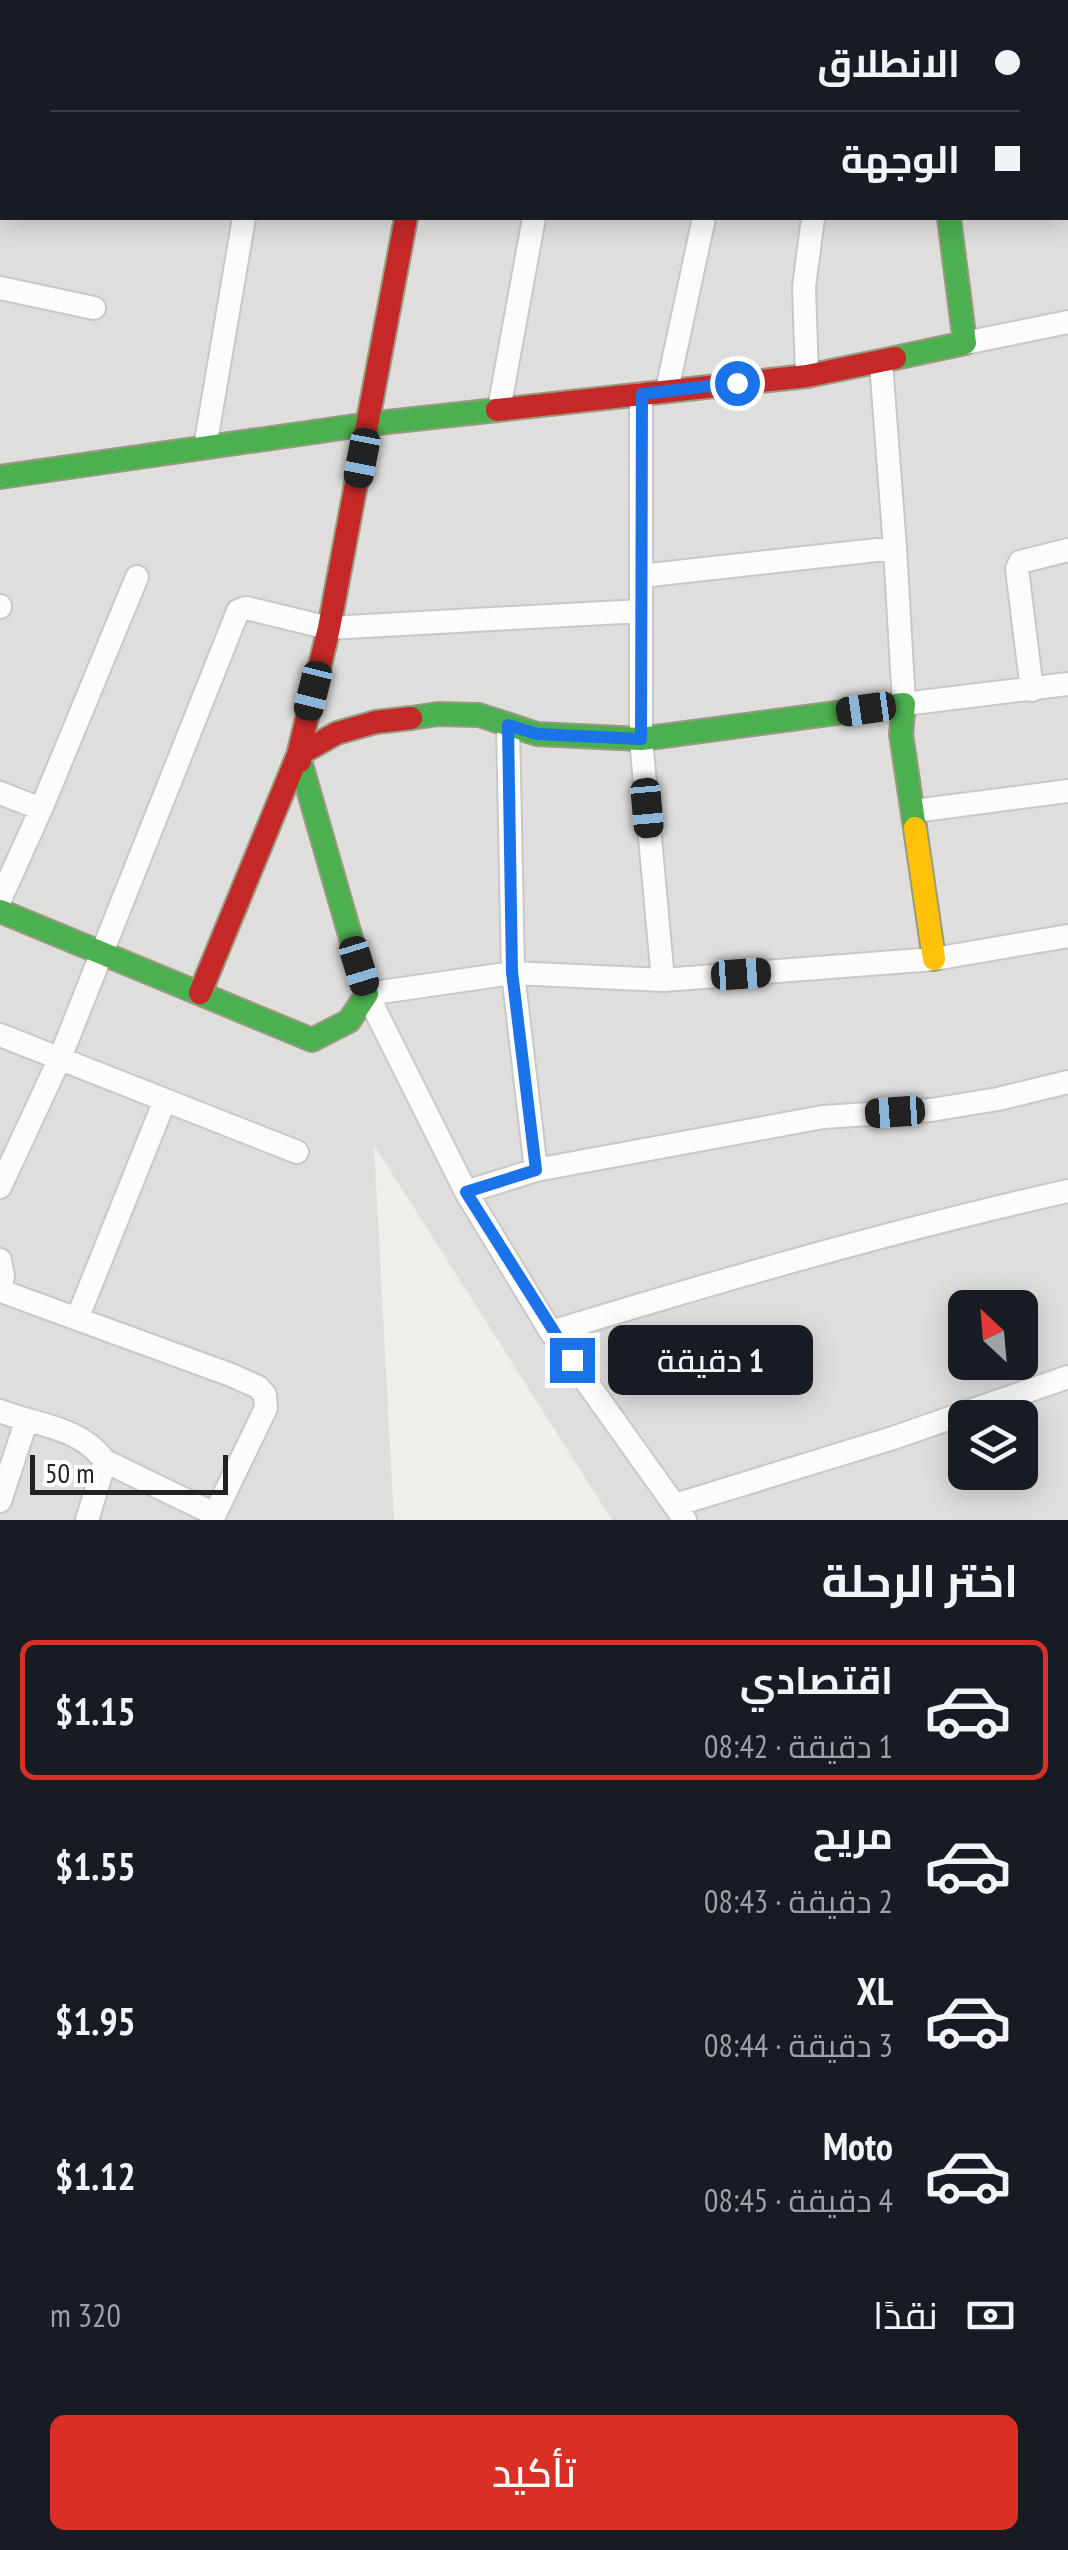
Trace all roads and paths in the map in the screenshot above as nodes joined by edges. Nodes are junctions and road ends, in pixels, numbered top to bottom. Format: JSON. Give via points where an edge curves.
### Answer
{"nodes":[{"id":1,"x":244,"y":220,"type":"edge"},
{"id":2,"x":406,"y":220,"type":"edge"},
{"id":3,"x":534,"y":220,"type":"edge"},
{"id":4,"x":704,"y":220,"type":"edge"},
{"id":5,"x":813,"y":220,"type":"edge"},
{"id":6,"x":949,"y":220,"type":"edge"},
{"id":7,"x":0,"y":288,"type":"edge"},
{"id":8,"x":94,"y":308,"type":"dead end"},
{"id":9,"x":1068,"y":322,"type":"edge"},
{"id":10,"x":964,"y":343,"type":"junction"},
{"id":11,"x":881,"y":363,"type":"junction"},
{"id":12,"x":807,"y":376,"type":"junction"},
{"id":13,"x":667,"y":390,"type":"junction"},
{"id":14,"x":642,"y":394,"type":"junction"},
{"id":15,"x":500,"y":409,"type":"junction"},
{"id":16,"x":369,"y":424,"type":"junction"},
{"id":17,"x":206,"y":447,"type":"junction"},
{"id":18,"x":0,"y":477,"type":"edge"},
{"id":19,"x":895,"y":548,"type":"junction"},
{"id":20,"x":1068,"y":550,"type":"edge"},
{"id":21,"x":640,"y":576,"type":"junction"},
{"id":22,"x":137,"y":577,"type":"dead end"},
{"id":23,"x":640,"y":611,"type":"junction"},
{"id":24,"x":328,"y":628,"type":"junction"},
{"id":25,"x":1068,"y":684,"type":"edge"},
{"id":26,"x":1032,"y":690,"type":"junction"},
{"id":27,"x":904,"y":704,"type":"junction"},
{"id":28,"x":508,"y":725,"type":"junction"},
{"id":29,"x":641,"y":739,"type":"junction"},
{"id":30,"x":298,"y":755,"type":"junction"},
{"id":31,"x":1068,"y":791,"type":"edge"},
{"id":32,"x":0,"y":793,"type":"edge"},
{"id":33,"x":42,"y":808,"type":"junction"},
{"id":34,"x":914,"y":812,"type":"junction"},
{"id":35,"x":0,"y":900,"type":"edge"},
{"id":36,"x":0,"y":911,"type":"edge"},
{"id":37,"x":1068,"y":936,"type":"edge"},
{"id":38,"x":102,"y":955,"type":"junction"},
{"id":39,"x":934,"y":959,"type":"junction"},
{"id":40,"x":512,"y":972,"type":"junction"},
{"id":41,"x":663,"y":980,"type":"junction"},
{"id":42,"x":200,"y":993,"type":"junction"},
{"id":43,"x":367,"y":994,"type":"junction"},
{"id":44,"x":0,"y":1035,"type":"edge"},
{"id":45,"x":60,"y":1058,"type":"junction"},
{"id":46,"x":1068,"y":1082,"type":"edge"},
{"id":47,"x":165,"y":1100,"type":"junction"},
{"id":48,"x":297,"y":1152,"type":"dead end"},
{"id":49,"x":6,"y":1153,"type":"edge"},
{"id":50,"x":536,"y":1170,"type":"junction"},
{"id":51,"x":0,"y":1187,"type":"edge"},
{"id":52,"x":1068,"y":1191,"type":"edge"},
{"id":53,"x":466,"y":1192,"type":"junction"},
{"id":54,"x":0,"y":1260,"type":"edge"},
{"id":55,"x":0,"y":1291,"type":"edge"},
{"id":56,"x":78,"y":1319,"type":"junction"},
{"id":57,"x":551,"y":1332,"type":"junction"},
{"id":58,"x":1068,"y":1377,"type":"edge"},
{"id":59,"x":0,"y":1411,"type":"edge"},
{"id":60,"x":26,"y":1422,"type":"junction"},
{"id":61,"x":105,"y":1462,"type":"junction"},
{"id":62,"x":0,"y":1501,"type":"edge"},
{"id":63,"x":680,"y":1512,"type":"edge"},
{"id":64,"x":213,"y":1517,"type":"edge"},
{"id":65,"x":87,"y":1520,"type":"edge"}],
"edges":[{"from":1,"to":17,"type":"street"},
{"from":2,"to":16,"type":"street"},
{"from":3,"to":15,"type":"street"},
{"from":4,"to":13,"type":"street"},
{"from":5,"to":12,"type":"street","via":[[804,287]]},
{"from":6,"to":10,"type":"street"},
{"from":7,"to":8,"type":"street"},
{"from":9,"to":10,"type":"street"},
{"from":10,"to":11,"type":"street"},
{"from":11,"to":12,"type":"street"},
{"from":11,"to":19,"type":"street"},
{"from":12,"to":13,"type":"street"},
{"from":13,"to":14,"type":"street"},
{"from":14,"to":15,"type":"street"},
{"from":14,"to":21,"type":"street"},
{"from":15,"to":16,"type":"street"},
{"from":16,"to":17,"type":"street"},
{"from":16,"to":24,"type":"street"},
{"from":17,"to":18,"type":"street"},
{"from":19,"to":21,"type":"street"},
{"from":19,"to":27,"type":"street"},
{"from":20,"to":26,"type":"street","via":[[1020,562],[1018,569]]},
{"from":21,"to":23,"type":"street"},
{"from":22,"to":33,"type":"street"},
{"from":23,"to":24,"type":"street"},
{"from":23,"to":29,"type":"street"},
{"from":24,"to":30,"type":"street"},
{"from":24,"to":38,"type":"street","via":[[238,611]]},
{"from":25,"to":26,"type":"street"},
{"from":26,"to":27,"type":"street"},
{"from":27,"to":29,"type":"street"},
{"from":27,"to":34,"type":"street","via":[[901,734]]},
{"from":28,"to":29,"type":"street","via":[[537,734]]},
{"from":28,"to":30,"type":"street","via":[[479,715],[392,720],[337,733]]},
{"from":28,"to":40,"type":"street"},
{"from":29,"to":41,"type":"street"},
{"from":30,"to":42,"type":"street"},
{"from":30,"to":43,"type":"street"},
{"from":31,"to":34,"type":"street"},
{"from":32,"to":33,"type":"street"},
{"from":33,"to":35,"type":"street"},
{"from":34,"to":39,"type":"street"},
{"from":36,"to":38,"type":"street"},
{"from":37,"to":39,"type":"street"},
{"from":38,"to":42,"type":"street"},
{"from":38,"to":45,"type":"street"},
{"from":39,"to":41,"type":"street"},
{"from":40,"to":41,"type":"street"},
{"from":40,"to":43,"type":"street"},
{"from":40,"to":50,"type":"street"},
{"from":42,"to":43,"type":"street","via":[[312,1040],[349,1021]]},
{"from":43,"to":53,"type":"street"},
{"from":44,"to":45,"type":"street"},
{"from":45,"to":47,"type":"street"},
{"from":45,"to":49,"type":"street"},
{"from":46,"to":50,"type":"street","via":[[931,1110],[822,1117]]},
{"from":47,"to":48,"type":"street"},
{"from":47,"to":56,"type":"street"},
{"from":49,"to":51,"type":"street"},
{"from":50,"to":53,"type":"street"},
{"from":52,"to":57,"type":"street","via":[[715,1282]]},
{"from":53,"to":57,"type":"street"},
{"from":54,"to":55,"type":"street"},
{"from":55,"to":56,"type":"street"},
{"from":56,"to":64,"type":"street","via":[[231,1375],[265,1395],[266,1408]]},
{"from":57,"to":63,"type":"street"},
{"from":58,"to":63,"type":"street"},
{"from":59,"to":60,"type":"street"},
{"from":60,"to":61,"type":"street","via":[[80,1437]]},
{"from":60,"to":62,"type":"street"},
{"from":61,"to":64,"type":"street"},
{"from":61,"to":65,"type":"street"}]}
